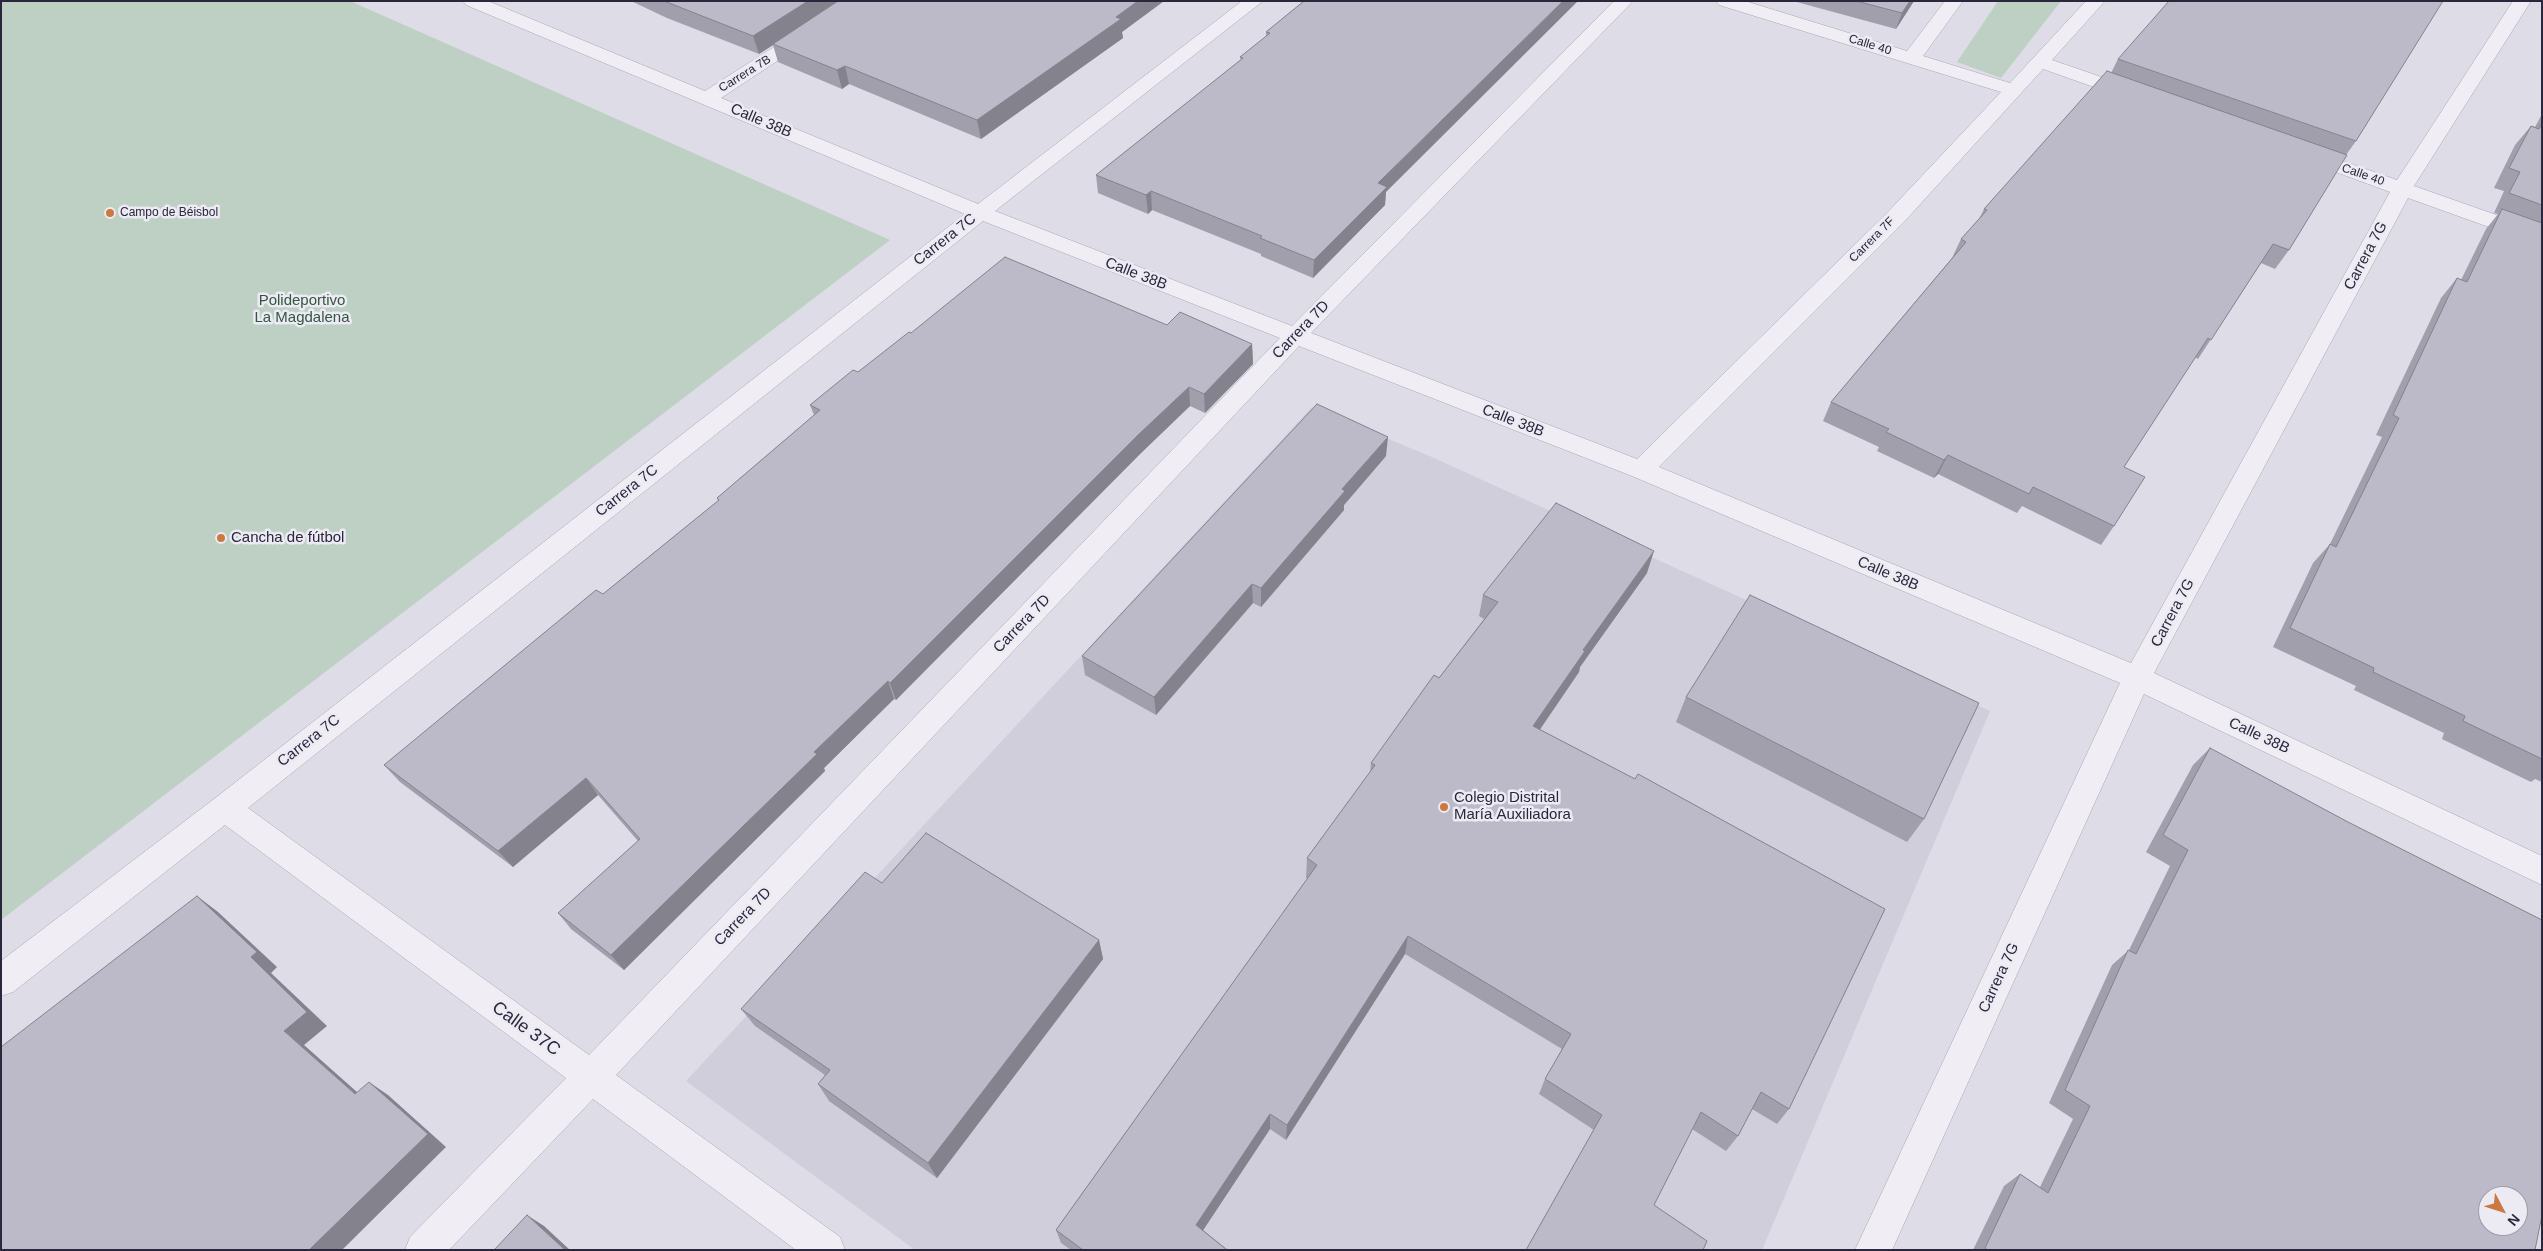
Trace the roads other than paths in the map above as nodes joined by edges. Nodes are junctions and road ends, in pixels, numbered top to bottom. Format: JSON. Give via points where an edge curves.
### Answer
{"nodes":[{"id":1,"x":472,"y":1,"type":"edge"},
{"id":2,"x":859,"y":1,"type":"edge"},
{"id":3,"x":1254,"y":1,"type":"edge"},
{"id":4,"x":1624,"y":1,"type":"edge"},
{"id":5,"x":1725,"y":1,"type":"edge"},
{"id":6,"x":1954,"y":1,"type":"edge"},
{"id":7,"x":2096,"y":1,"type":"edge"},
{"id":8,"x":2522,"y":1,"type":"edge"},
{"id":9,"x":508,"y":7,"type":"edge"},
{"id":10,"x":1912,"y":58,"type":"junction"},
{"id":11,"x":2041,"y":62,"type":"junction"},
{"id":12,"x":2014,"y":90,"type":"junction"},
{"id":13,"x":707,"y":98,"type":"junction"},
{"id":14,"x":2152,"y":101,"type":"edge"},
{"id":15,"x":2291,"y":150,"type":"edge"},
{"id":16,"x":2402,"y":188,"type":"junction"},
{"id":17,"x":980,"y":213,"type":"junction"},
{"id":18,"x":2542,"y":239,"type":"edge"},
{"id":19,"x":1295,"y":336,"type":"junction"},
{"id":20,"x":1641,"y":470,"type":"junction"},
{"id":21,"x":2137,"y":678,"type":"junction"},
{"id":22,"x":225,"y":808,"type":"junction"},
{"id":23,"x":2542,"y":871,"type":"edge"},
{"id":24,"x":1,"y":980,"type":"edge"},
{"id":25,"x":591,"y":1077,"type":"junction"},
{"id":26,"x":422,"y":1250,"type":"edge"},
{"id":27,"x":828,"y":1250,"type":"edge"},
{"id":28,"x":1873,"y":1250,"type":"edge"}],
"edges":[{"from":1,"to":9,"type":"street","name":"Calle 38B"},
{"from":2,"to":13,"type":"street","name":"Carrera 7B"},
{"from":3,"to":17,"type":"street","name":"Carrera 7C"},
{"from":4,"to":19,"type":"street","name":"Carrera 7D"},
{"from":5,"to":10,"type":"street","name":"Calle 40"},
{"from":6,"to":10,"type":"street"},
{"from":7,"to":11,"type":"street","name":"Carrera 7F"},
{"from":8,"to":16,"type":"street","name":"Carrera 7G"},
{"from":9,"to":13,"type":"street","name":"Calle 38B"},
{"from":10,"to":12,"type":"street","name":"Calle 40"},
{"from":11,"to":12,"type":"street","name":"Carrera 7F"},
{"from":11,"to":14,"type":"street"},
{"from":12,"to":20,"type":"street","name":"Carrera 7F","via":[[1895,218]]},
{"from":13,"to":17,"type":"street","name":"Calle 38B"},
{"from":15,"to":16,"type":"street","name":"Calle 40"},
{"from":16,"to":18,"type":"street","name":"Calle 40"},
{"from":16,"to":21,"type":"street","name":"Carrera 7G"},
{"from":17,"to":19,"type":"street","name":"Calle 38B"},
{"from":17,"to":22,"type":"street","name":"Carrera 7C"},
{"from":19,"to":20,"type":"street","name":"Calle 38B"},
{"from":19,"to":25,"type":"street","name":"Carrera 7D"},
{"from":20,"to":21,"type":"street","name":"Calle 38B"},
{"from":21,"to":23,"type":"street","name":"Calle 38B"},
{"from":21,"to":28,"type":"street","name":"Carrera 7G"},
{"from":22,"to":24,"type":"street","name":"Carrera 7C"},
{"from":22,"to":25,"type":"street","name":"Calle 37C"},
{"from":25,"to":26,"type":"street","name":"Carrera 7D"},
{"from":25,"to":27,"type":"street","name":"Calle 37C"}]}
